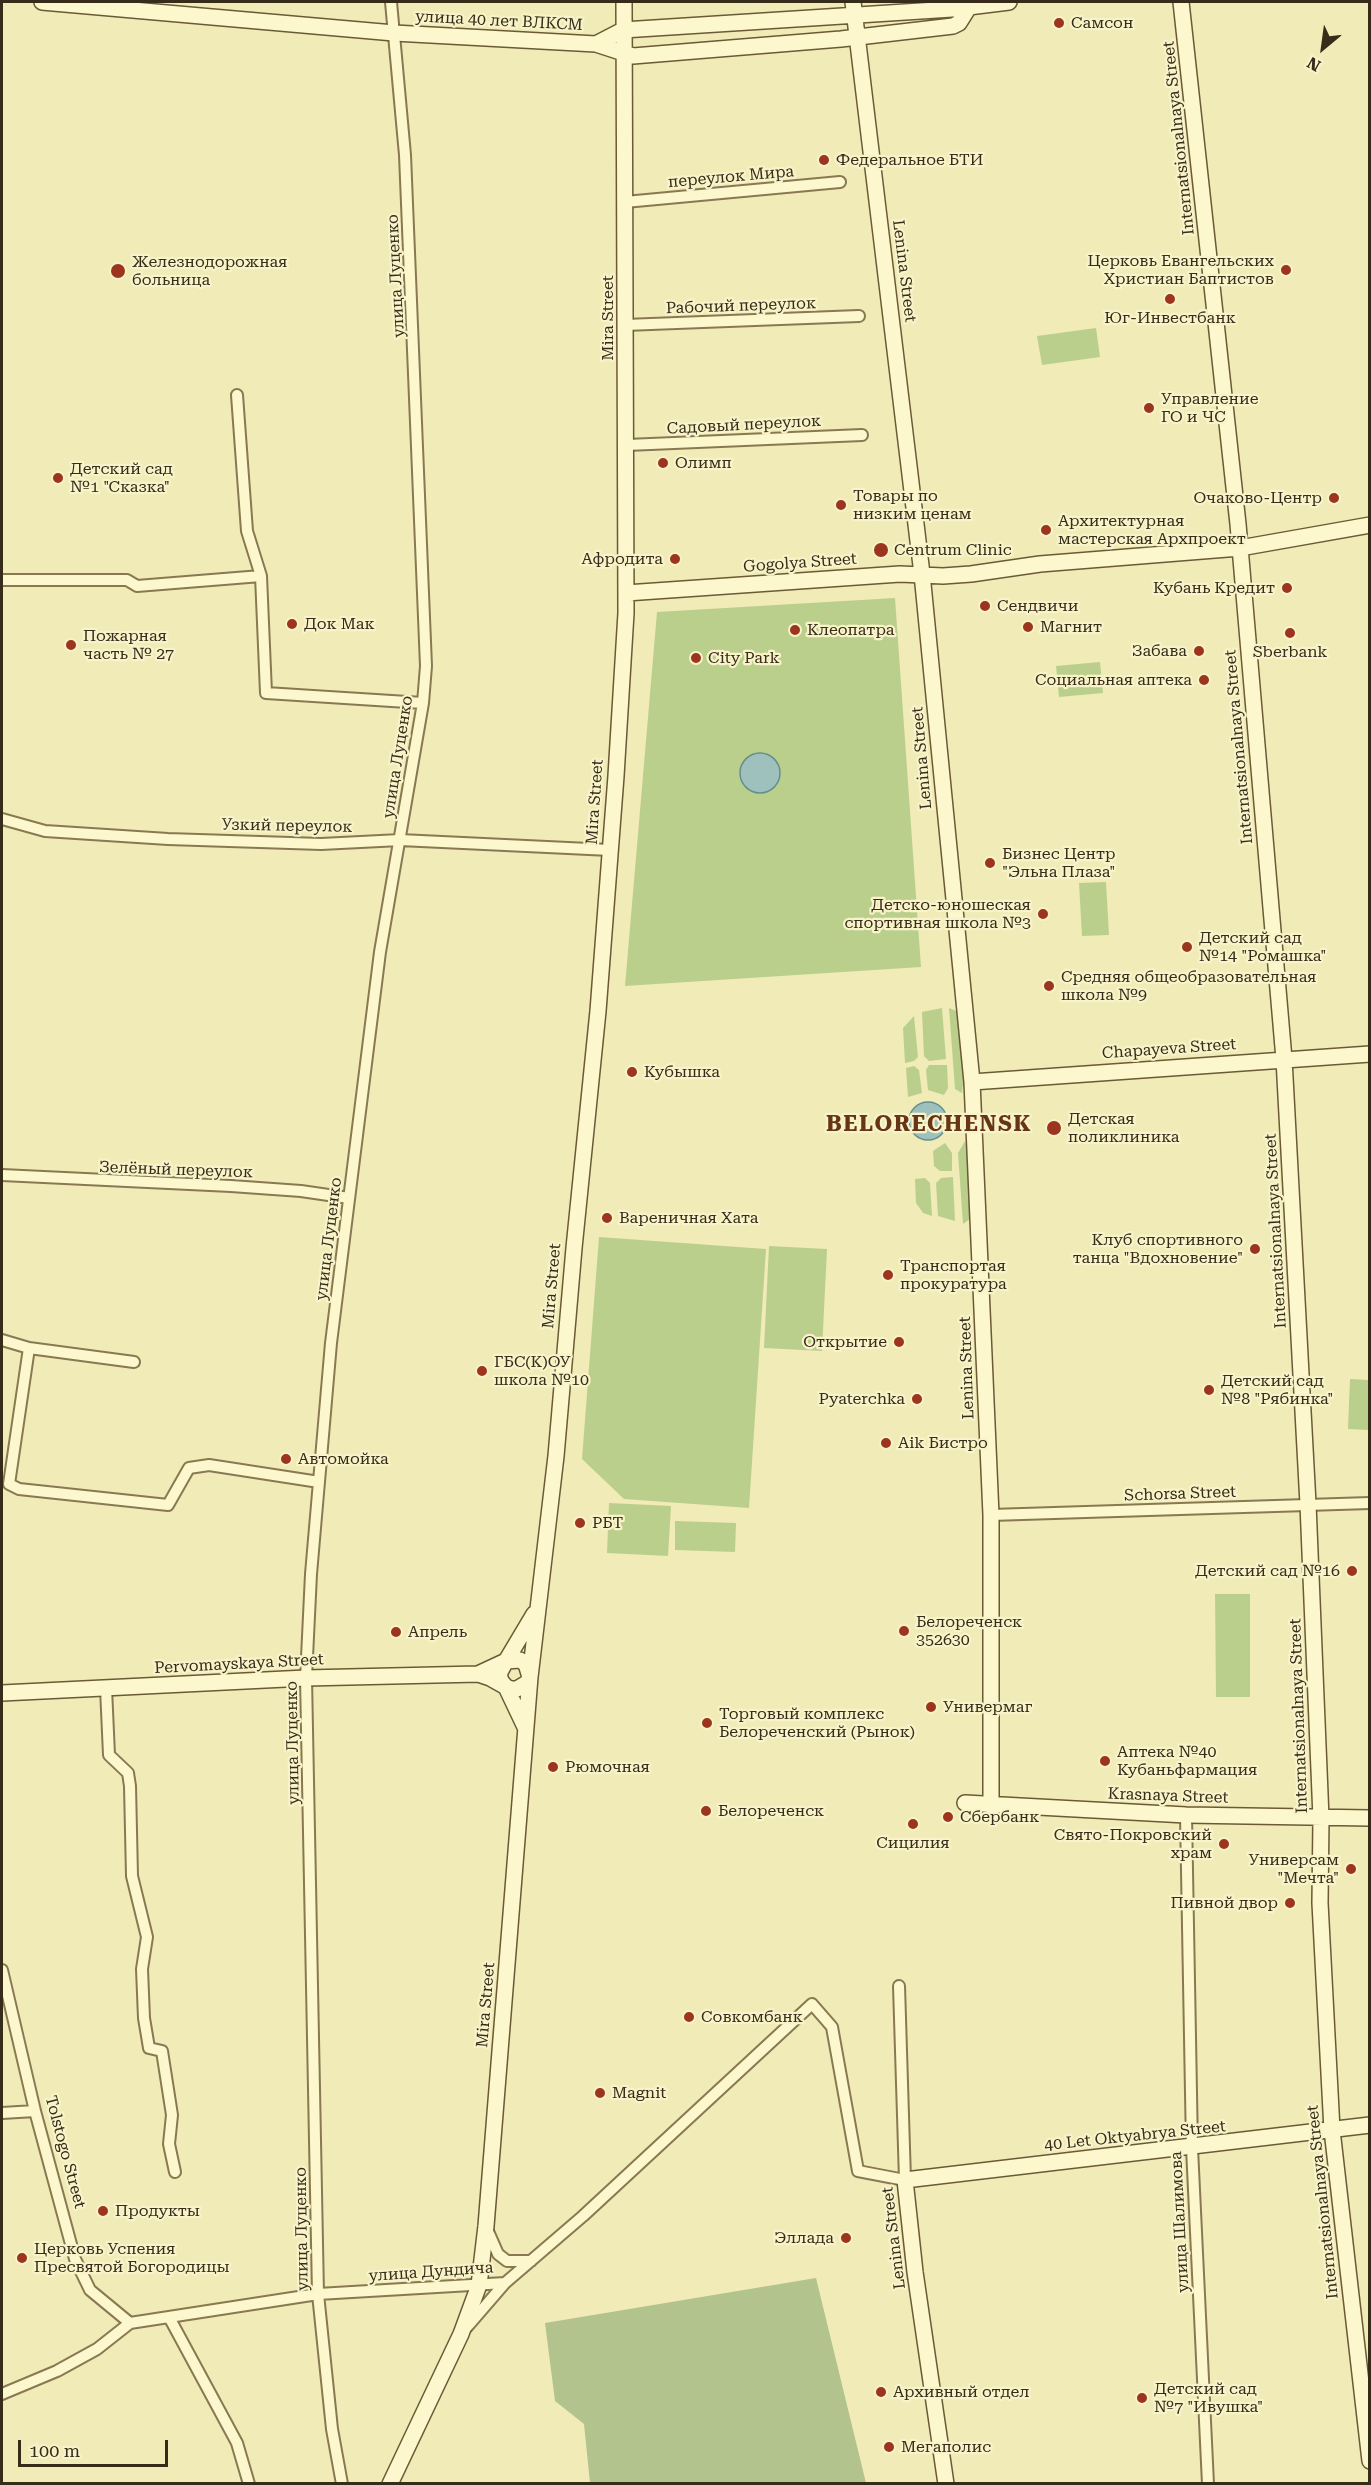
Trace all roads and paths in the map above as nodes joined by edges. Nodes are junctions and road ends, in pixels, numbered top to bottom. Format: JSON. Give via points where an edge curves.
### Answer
{"nodes":[{"id":1,"x":42,"y":2,"type":"edge"},
{"id":2,"x":391,"y":2,"type":"edge"},
{"id":3,"x":624,"y":2,"type":"edge"},
{"id":4,"x":1009,"y":2,"type":"edge"},
{"id":5,"x":1181,"y":2,"type":"edge"},
{"id":6,"x":969,"y":7,"type":"junction"},
{"id":7,"x":854,"y":8,"type":"edge"},
{"id":8,"x":623,"y":30,"type":"junction"},
{"id":9,"x":394,"y":33,"type":"junction"},
{"id":10,"x":857,"y":37,"type":"junction"},
{"id":11,"x":596,"y":44,"type":"junction"},
{"id":12,"x":623,"y":54,"type":"junction"},
{"id":13,"x":840,"y":182,"type":"dead end"},
{"id":14,"x":625,"y":202,"type":"junction"},
{"id":15,"x":859,"y":316,"type":"dead end"},
{"id":16,"x":625,"y":325,"type":"junction"},
{"id":17,"x":237,"y":396,"type":"dead end"},
{"id":18,"x":862,"y":435,"type":"dead end"},
{"id":19,"x":627,"y":446,"type":"junction"},
{"id":20,"x":1370,"y":525,"type":"edge"},
{"id":21,"x":1240,"y":548,"type":"junction"},
{"id":22,"x":922,"y":574,"type":"junction"},
{"id":23,"x":261,"y":576,"type":"junction"},
{"id":24,"x":2,"y":580,"type":"edge"},
{"id":25,"x":626,"y":592,"type":"junction"},
{"id":26,"x":423,"y":703,"type":"junction"},
{"id":27,"x":2,"y":819,"type":"edge"},
{"id":28,"x":400,"y":840,"type":"junction"},
{"id":29,"x":610,"y":850,"type":"junction"},
{"id":30,"x":1370,"y":1054,"type":"edge"},
{"id":31,"x":1284,"y":1059,"type":"junction"},
{"id":32,"x":972,"y":1082,"type":"junction"},
{"id":33,"x":2,"y":1175,"type":"edge"},
{"id":34,"x":349,"y":1198,"type":"junction"},
{"id":35,"x":2,"y":1340,"type":"edge"},
{"id":36,"x":29,"y":1348,"type":"junction"},
{"id":37,"x":134,"y":1362,"type":"dead end"},
{"id":38,"x":319,"y":1482,"type":"junction"},
{"id":39,"x":1370,"y":1503,"type":"edge"},
{"id":40,"x":1308,"y":1504,"type":"junction"},
{"id":41,"x":991,"y":1515,"type":"junction"},
{"id":42,"x":540,"y":1603,"type":"junction"},
{"id":43,"x":506,"y":1661,"type":"junction"},
{"id":44,"x":478,"y":1674,"type":"junction"},
{"id":45,"x":530,"y":1677,"type":"junction"},
{"id":46,"x":306,"y":1678,"type":"junction"},
{"id":47,"x":506,"y":1687,"type":"junction"},
{"id":48,"x":106,"y":1688,"type":"junction"},
{"id":49,"x":2,"y":1693,"type":"edge"},
{"id":50,"x":526,"y":1728,"type":"junction"},
{"id":51,"x":965,"y":1803,"type":"dead end"},
{"id":52,"x":986,"y":1806,"type":"junction"},
{"id":53,"x":1186,"y":1815,"type":"junction"},
{"id":54,"x":1321,"y":1818,"type":"junction"},
{"id":55,"x":1370,"y":1818,"type":"edge"},
{"id":56,"x":2,"y":1970,"type":"edge"},
{"id":57,"x":899,"y":1986,"type":"dead end"},
{"id":58,"x":35,"y":2111,"type":"junction"},
{"id":59,"x":2,"y":2113,"type":"edge"},
{"id":60,"x":1370,"y":2126,"type":"edge"},
{"id":61,"x":1332,"y":2130,"type":"junction"},
{"id":62,"x":1192,"y":2148,"type":"junction"},
{"id":63,"x":175,"y":2172,"type":"dead end"},
{"id":64,"x":904,"y":2180,"type":"junction"},
{"id":65,"x":486,"y":2226,"type":"junction"},
{"id":66,"x":531,"y":2261,"type":"junction"},
{"id":67,"x":505,"y":2283,"type":"junction"},
{"id":68,"x":479,"y":2285,"type":"junction"},
{"id":69,"x":318,"y":2295,"type":"junction"},
{"id":70,"x":169,"y":2317,"type":"junction"},
{"id":71,"x":130,"y":2323,"type":"junction"},
{"id":72,"x":461,"y":2334,"type":"junction"},
{"id":73,"x":2,"y":2394,"type":"edge"},
{"id":74,"x":1367,"y":2422,"type":"edge"},
{"id":75,"x":1370,"y":2461,"type":"edge"},
{"id":76,"x":249,"y":2484,"type":"edge"},
{"id":77,"x":342,"y":2484,"type":"edge"},
{"id":78,"x":390,"y":2484,"type":"edge"},
{"id":79,"x":946,"y":2484,"type":"edge"},
{"id":80,"x":1208,"y":2484,"type":"edge"}],
"edges":[{"from":1,"to":9,"type":"street","name":"улица 40 лет ВЛКСМ"},
{"from":2,"to":9,"type":"street","name":"улица Луценко"},
{"from":3,"to":8,"type":"street","name":"Mira Street"},
{"from":4,"to":6,"type":"street","name":"улица 40 лет ВЛКСМ"},
{"from":5,"to":21,"type":"street","name":"Internatsionalnaya Street"},
{"from":6,"to":7,"type":"street","name":"улица 40 лет ВЛКСМ"},
{"from":6,"to":10,"type":"street","name":"улица 40 лет ВЛКСМ","via":[[953,26]]},
{"from":7,"to":8,"type":"street","name":"улица 40 лет ВЛКСМ"},
{"from":7,"to":10,"type":"street","name":"Lenina Street"},
{"from":8,"to":11,"type":"street","name":"улица 40 лет ВЛКСМ"},
{"from":8,"to":12,"type":"street","name":"Mira Street"},
{"from":9,"to":11,"type":"street","name":"улица 40 лет ВЛКСМ"},
{"from":9,"to":26,"type":"street","name":"улица Луценко","via":[[405,155],[414,348],[426,666]]},
{"from":10,"to":12,"type":"street","name":"улица 40 лет ВЛКСМ"},
{"from":10,"to":22,"type":"street","name":"Lenina Street"},
{"from":11,"to":12,"type":"street","name":"улица 40 лет ВЛКСМ"},
{"from":12,"to":14,"type":"street","name":"Mira Street"},
{"from":13,"to":14,"type":"street","name":"переулок Мира"},
{"from":14,"to":16,"type":"street","name":"Mira Street"},
{"from":15,"to":16,"type":"street","name":"Рабочий переулок"},
{"from":16,"to":19,"type":"street","name":"Mira Street"},
{"from":17,"to":23,"type":"street","via":[[247,531]]},
{"from":18,"to":19,"type":"street","name":"Садовый переулок"},
{"from":19,"to":25,"type":"street","name":"Mira Street"},
{"from":20,"to":21,"type":"street","name":"Gogolya Street"},
{"from":21,"to":22,"type":"street","name":"Gogolya Street","via":[[1041,564],[952,576]]},
{"from":21,"to":31,"type":"street","name":"Internatsionalnaya Street"},
{"from":22,"to":25,"type":"street","name":"Gogolya Street"},
{"from":22,"to":32,"type":"street","name":"Lenina Street"},
{"from":23,"to":24,"type":"street","via":[[137,586],[127,580]]},
{"from":23,"to":26,"type":"street","via":[[266,693]]},
{"from":25,"to":29,"type":"street","name":"Mira Street"},
{"from":26,"to":28,"type":"street","name":"улица Луценко"},
{"from":27,"to":28,"type":"street","name":"Узкий переулок","via":[[45,831],[168,839],[321,844]]},
{"from":28,"to":29,"type":"street","name":"Узкий переулок"},
{"from":28,"to":34,"type":"street","name":"улица Луценко","via":[[380,952]]},
{"from":29,"to":42,"type":"street","name":"Mira Street"},
{"from":30,"to":31,"type":"street","name":"Chapayeva Street"},
{"from":31,"to":32,"type":"street","name":"Chapayeva Street"},
{"from":31,"to":40,"type":"street","name":"Internatsionalnaya Street"},
{"from":32,"to":41,"type":"street","name":"Lenina Street"},
{"from":33,"to":34,"type":"street","name":"Зелёный переулок","via":[[231,1186]]},
{"from":34,"to":38,"type":"street","name":"улица Луценко"},
{"from":35,"to":36,"type":"street"},
{"from":36,"to":37,"type":"street"},
{"from":36,"to":38,"type":"street","via":[[9,1484],[19,1489],[168,1505],[189,1468],[209,1465]]},
{"from":38,"to":46,"type":"street","name":"улица Луценко"},
{"from":39,"to":40,"type":"street","name":"Schorsa Street"},
{"from":40,"to":41,"type":"street","name":"Schorsa Street"},
{"from":40,"to":54,"type":"street","name":"Internatsionalnaya Street"},
{"from":41,"to":52,"type":"street","name":"Lenina Street"},
{"from":42,"to":43,"type":"street","name":"Mira Street"},
{"from":42,"to":45,"type":"street","name":"Mira Street"},
{"from":43,"to":44,"type":"street","name":"Pervomayskaya Street"},
{"from":43,"to":45,"type":"street","via":[[520,1660],[526,1664]]},
{"from":43,"to":47,"type":"street","via":[[499,1674]]},
{"from":44,"to":46,"type":"street","name":"Pervomayskaya Street"},
{"from":44,"to":47,"type":"street","name":"Pervomayskaya Street"},
{"from":45,"to":47,"type":"street","via":[[517,1689]]},
{"from":45,"to":50,"type":"street","name":"Mira Street"},
{"from":46,"to":48,"type":"street","name":"Pervomayskaya Street"},
{"from":46,"to":69,"type":"street","name":"улица Луценко"},
{"from":47,"to":50,"type":"street"},
{"from":48,"to":49,"type":"street","name":"Pervomayskaya Street"},
{"from":48,"to":63,"type":"street","via":[[109,1755],[128,1773],[132,1876],[147,1936],[142,1969],[144,2018],[149,2048],[162,2051],[172,2115],[169,2144]]},
{"from":50,"to":65,"type":"street","name":"Mira Street"},
{"from":51,"to":52,"type":"street","name":"Krasnaya Street"},
{"from":52,"to":53,"type":"street","name":"Krasnaya Street"},
{"from":53,"to":54,"type":"street","name":"Krasnaya Street"},
{"from":53,"to":62,"type":"street","name":"улица Шалимова"},
{"from":54,"to":55,"type":"street","name":"Krasnaya Street"},
{"from":54,"to":61,"type":"street","name":"Internatsionalnaya Street","via":[[1320,1903]]},
{"from":56,"to":58,"type":"street","name":"Tolstogo Street"},
{"from":57,"to":64,"type":"street","name":"Lenina Street"},
{"from":58,"to":59,"type":"street"},
{"from":58,"to":71,"type":"street","name":"Tolstogo Street","via":[[75,2259],[90,2290]]},
{"from":60,"to":61,"type":"street","name":"40 Let Oktyabrya Street"},
{"from":61,"to":62,"type":"street","name":"40 Let Oktyabrya Street"},
{"from":61,"to":74,"type":"street","name":"Internatsionalnaya Street"},
{"from":62,"to":64,"type":"street","name":"40 Let Oktyabrya Street"},
{"from":62,"to":80,"type":"street","name":"улица Шалимова"},
{"from":64,"to":66,"type":"street","name":"улица Дундича","via":[[858,2171],[832,2026],[812,2004]]},
{"from":64,"to":79,"type":"street","name":"Lenina Street"},
{"from":65,"to":66,"type":"street","via":[[495,2249],[507,2261]]},
{"from":65,"to":68,"type":"street","name":"Mira Street"},
{"from":66,"to":67,"type":"street","name":"улица Дундича"},
{"from":67,"to":68,"type":"street","name":"улица Дундича"},
{"from":67,"to":72,"type":"street"},
{"from":68,"to":69,"type":"street","name":"улица Дундича"},
{"from":68,"to":72,"type":"street"},
{"from":69,"to":70,"type":"street","name":"улица Дундича"},
{"from":69,"to":77,"type":"street","name":"улица Луценко"},
{"from":70,"to":71,"type":"street","name":"улица Дундича"},
{"from":70,"to":76,"type":"street","via":[[237,2443]]},
{"from":71,"to":73,"type":"street","name":"улица Дундича","via":[[97,2349]]},
{"from":72,"to":78,"type":"street"},
{"from":74,"to":75,"type":"street","name":"Internatsionalnaya Street"}]}
